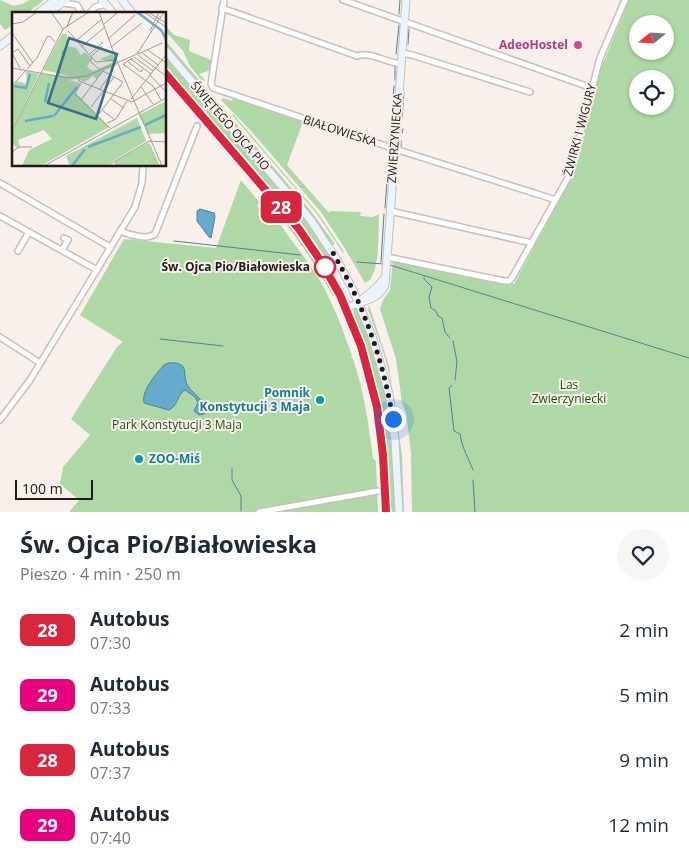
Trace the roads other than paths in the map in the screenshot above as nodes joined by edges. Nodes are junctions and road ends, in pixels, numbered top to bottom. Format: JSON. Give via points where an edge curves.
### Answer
{"nodes":[{"id":1,"x":122,"y":0,"type":"edge"},
{"id":2,"x":224,"y":0,"type":"edge"},
{"id":3,"x":343,"y":0,"type":"edge"},
{"id":4,"x":406,"y":0,"type":"edge"},
{"id":5,"x":625,"y":0,"type":"edge"},
{"id":6,"x":61,"y":1,"type":"edge"},
{"id":7,"x":104,"y":2,"type":"edge"},
{"id":8,"x":222,"y":8,"type":"junction"},
{"id":9,"x":41,"y":12,"type":"edge"},
{"id":10,"x":50,"y":12,"type":"edge"},
{"id":11,"x":81,"y":12,"type":"edge"},
{"id":12,"x":91,"y":12,"type":"edge"},
{"id":13,"x":112,"y":12,"type":"edge"},
{"id":14,"x":132,"y":12,"type":"edge"},
{"id":15,"x":404,"y":22,"type":"junction"},
{"id":16,"x":12,"y":37,"type":"edge"},
{"id":17,"x":0,"y":46,"type":"edge"},
{"id":18,"x":166,"y":51,"type":"edge"},
{"id":19,"x":402,"y":53,"type":"junction"},
{"id":20,"x":401,"y":64,"type":"junction"},
{"id":21,"x":166,"y":74,"type":"edge"},
{"id":22,"x":592,"y":88,"type":"junction"},
{"id":23,"x":530,"y":92,"type":"dead end"},
{"id":24,"x":197,"y":126,"type":"dead end"},
{"id":25,"x":395,"y":149,"type":"junction"},
{"id":26,"x":143,"y":166,"type":"edge"},
{"id":27,"x":0,"y":183,"type":"edge"},
{"id":28,"x":556,"y":200,"type":"junction"},
{"id":29,"x":390,"y":211,"type":"junction"},
{"id":30,"x":0,"y":216,"type":"edge"},
{"id":31,"x":120,"y":231,"type":"junction"},
{"id":32,"x":29,"y":232,"type":"junction"},
{"id":33,"x":64,"y":238,"type":"dead end"},
{"id":34,"x":532,"y":243,"type":"junction"},
{"id":35,"x":110,"y":247,"type":"junction"},
{"id":36,"x":62,"y":250,"type":"junction"},
{"id":37,"x":18,"y":251,"type":"dead end"},
{"id":38,"x":333,"y":253,"type":"junction"},
{"id":39,"x":320,"y":260,"type":"junction"},
{"id":40,"x":387,"y":261,"type":"junction"},
{"id":41,"x":97,"y":270,"type":"junction"},
{"id":42,"x":358,"y":302,"type":"junction"},
{"id":43,"x":346,"y":308,"type":"junction"},
{"id":44,"x":0,"y":338,"type":"edge"},
{"id":45,"x":40,"y":363,"type":"junction"},
{"id":46,"x":0,"y":420,"type":"edge"},
{"id":47,"x":378,"y":491,"type":"dead end"},
{"id":48,"x":259,"y":512,"type":"edge"},
{"id":49,"x":386,"y":512,"type":"edge"},
{"id":50,"x":399,"y":512,"type":"edge"}],
"edges":[{"from":1,"to":14,"type":"main road"},
{"from":2,"to":8,"type":"street"},
{"from":3,"to":15,"type":"street"},
{"from":4,"to":15,"type":"main road","name":"ZWIERZYNIECKA"},
{"from":5,"to":22,"type":"street","name":"ŻWIRKI I WIGURY","via":[[600,58]]},
{"from":6,"to":9,"type":"main road"},
{"from":6,"to":10,"type":"main road"},
{"from":6,"to":11,"type":"street","via":[[77,5]]},
{"from":7,"to":12,"type":"street"},
{"from":7,"to":13,"type":"main road"},
{"from":8,"to":20,"type":"street","via":[[357,56],[363,54]]},
{"from":8,"to":25,"type":"street","name":"BIAŁOWIESKA","via":[[211,86],[214,89]]},
{"from":15,"to":19,"type":"main road","name":"ZWIERZYNIECKA"},
{"from":15,"to":22,"type":"street"},
{"from":16,"to":17,"type":"main road"},
{"from":18,"to":38,"type":"main road","name":"ŚWIĘTEGO OJCA PIO","via":[[310,219]]},
{"from":19,"to":20,"type":"main road","name":"ZWIERZYNIECKA"},
{"from":19,"to":23,"type":"street"},
{"from":20,"to":25,"type":"main road","name":"ZWIERZYNIECKA"},
{"from":21,"to":39,"type":"main road","name":"ŚWIĘTEGO OJCA PIO","via":[[293,222]]},
{"from":22,"to":28,"type":"street","name":"ŻWIRKI I WIGURY","via":[[570,174]]},
{"from":24,"to":31,"type":"street","via":[[155,234],[148,237]]},
{"from":25,"to":28,"type":"street","name":"BIAŁOWIESKA"},
{"from":25,"to":29,"type":"main road","name":"ZWIERZYNIECKA"},
{"from":26,"to":31,"type":"street","via":[[139,196]]},
{"from":27,"to":35,"type":"street"},
{"from":28,"to":34,"type":"street","name":"ŻWIRKI I WIGURY"},
{"from":29,"to":34,"type":"street"},
{"from":29,"to":40,"type":"main road","name":"ZWIERZYNIECKA"},
{"from":30,"to":32,"type":"street"},
{"from":31,"to":35,"type":"street"},
{"from":32,"to":36,"type":"street"},
{"from":32,"to":37,"type":"street"},
{"from":33,"to":36,"type":"street","via":[[68,240]]},
{"from":34,"to":40,"type":"street","name":"ŻWIRKI I WIGURY","via":[[509,281]]},
{"from":35,"to":41,"type":"street"},
{"from":36,"to":41,"type":"street"},
{"from":38,"to":39,"type":"main road","via":[[328,260]]},
{"from":38,"to":42,"type":"main road","name":"ŚWIĘTEGO OJCA PIO"},
{"from":39,"to":43,"type":"main road","name":"ŚWIĘTEGO OJCA PIO"},
{"from":40,"to":42,"type":"main road","name":"ZWIERZYNIECKA","via":[[385,285],[380,293]]},
{"from":41,"to":45,"type":"street"},
{"from":42,"to":43,"type":"main road","name":"ZWIERZYNIECKA"},
{"from":42,"to":50,"type":"main road","via":[[379,356],[388,394],[395,442]]},
{"from":43,"to":49,"type":"main road","via":[[361,346],[377,407]]},
{"from":44,"to":45,"type":"street"},
{"from":45,"to":46,"type":"street"},
{"from":47,"to":48,"type":"street"}]}
